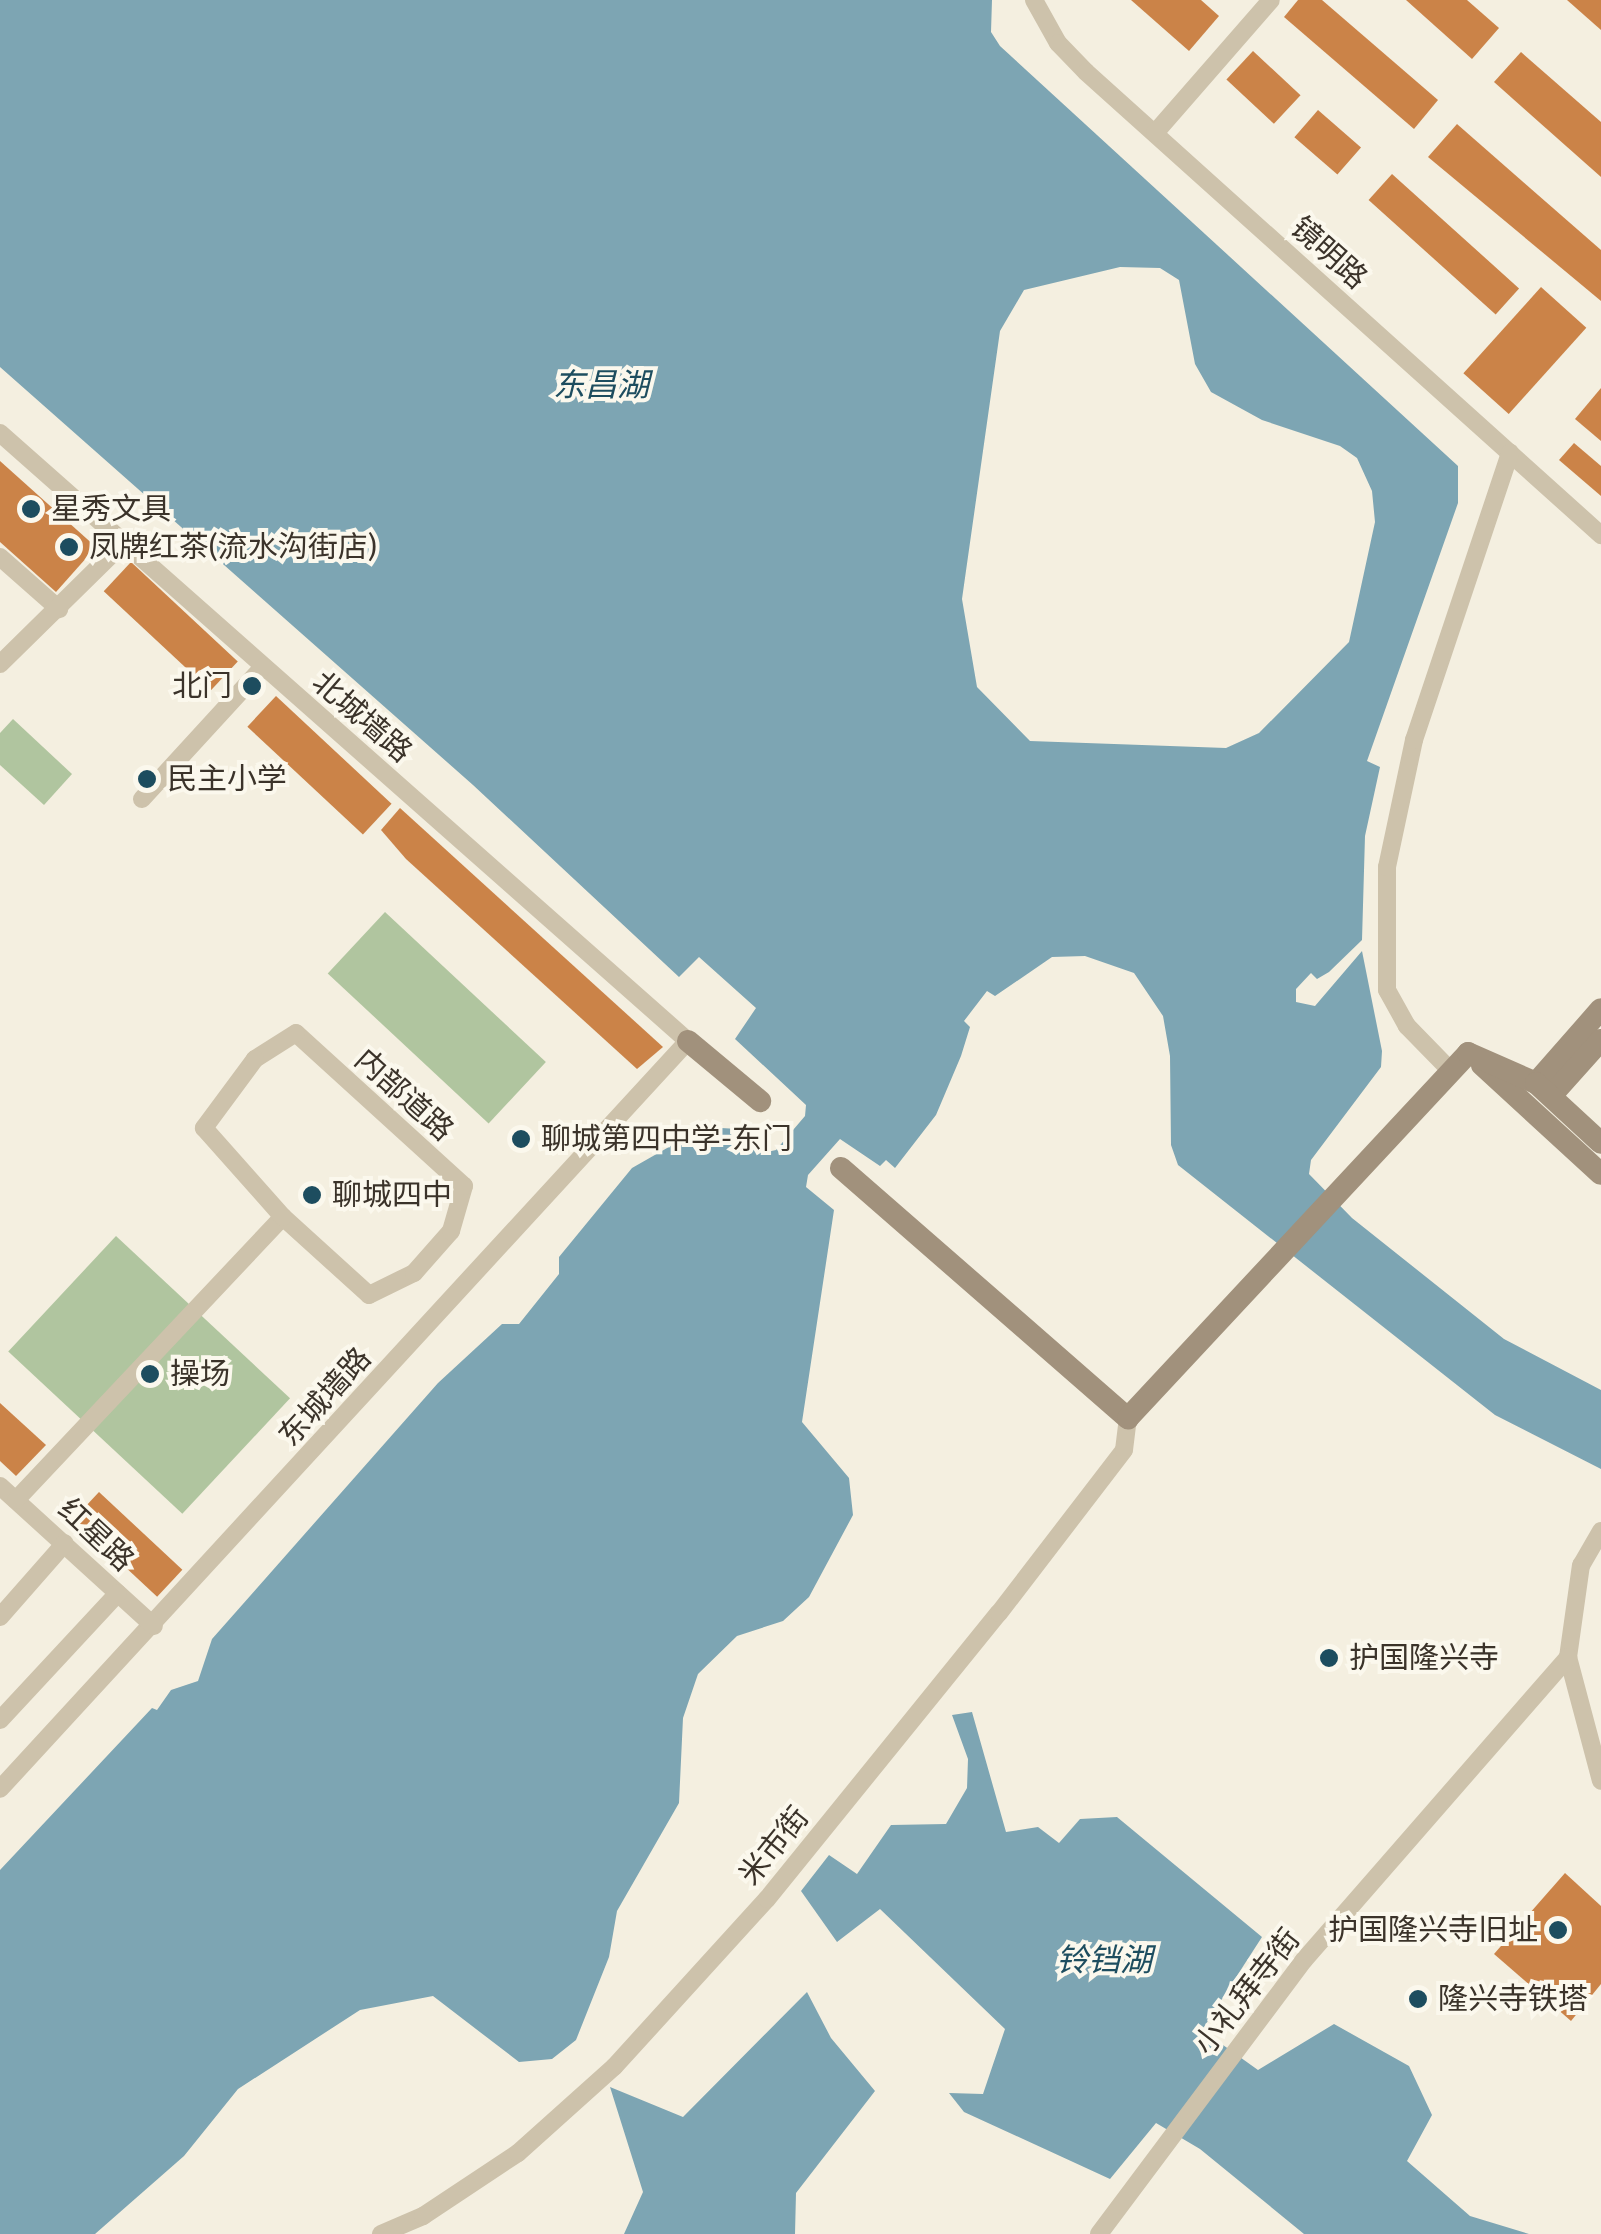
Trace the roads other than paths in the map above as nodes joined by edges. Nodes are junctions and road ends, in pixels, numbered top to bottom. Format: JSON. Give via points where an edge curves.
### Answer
{"nodes":[{"id":1,"x":1034,"y":0,"type":"edge"},
{"id":2,"x":1271,"y":0,"type":"edge"},
{"id":3,"x":1155,"y":134,"type":"junction"},
{"id":4,"x":0,"y":433,"type":"edge"},
{"id":5,"x":1510,"y":453,"type":"junction"},
{"id":6,"x":1601,"y":535,"type":"edge"},
{"id":7,"x":122,"y":543,"type":"junction"},
{"id":8,"x":0,"y":557,"type":"edge"},
{"id":9,"x":58,"y":609,"type":"junction"},
{"id":10,"x":0,"y":664,"type":"edge"},
{"id":11,"x":263,"y":667,"type":"junction"},
{"id":12,"x":142,"y":799,"type":"dead end"},
{"id":13,"x":1601,"y":1009,"type":"edge"},
{"id":14,"x":1601,"y":1040,"type":"edge"},
{"id":15,"x":688,"y":1041,"type":"junction"},
{"id":16,"x":1468,"y":1053,"type":"junction"},
{"id":17,"x":1450,"y":1070,"type":"junction"},
{"id":18,"x":1543,"y":1090,"type":"junction"},
{"id":19,"x":760,"y":1101,"type":"dead end"},
{"id":20,"x":1601,"y":1143,"type":"edge"},
{"id":21,"x":841,"y":1168,"type":"dead end"},
{"id":22,"x":1601,"y":1174,"type":"edge"},
{"id":23,"x":282,"y":1217,"type":"junction"},
{"id":24,"x":1128,"y":1418,"type":"junction"},
{"id":25,"x":0,"y":1486,"type":"edge"},
{"id":26,"x":16,"y":1500,"type":"junction"},
{"id":27,"x":1601,"y":1530,"type":"edge"},
{"id":28,"x":65,"y":1543,"type":"junction"},
{"id":29,"x":118,"y":1593,"type":"junction"},
{"id":30,"x":0,"y":1616,"type":"edge"},
{"id":31,"x":154,"y":1626,"type":"junction"},
{"id":32,"x":1568,"y":1657,"type":"junction"},
{"id":33,"x":0,"y":1720,"type":"edge"},
{"id":34,"x":1601,"y":1781,"type":"edge"},
{"id":35,"x":0,"y":1789,"type":"edge"},
{"id":36,"x":381,"y":2234,"type":"edge"},
{"id":37,"x":1099,"y":2234,"type":"edge"}],
"edges":[{"from":1,"to":3,"type":"street","name":"镜明路","via":[[1058,43]]},
{"from":2,"to":3,"type":"street"},
{"from":3,"to":5,"type":"street","name":"镜明路"},
{"from":4,"to":7,"type":"street","name":"北城墙路"},
{"from":5,"to":6,"type":"street","name":"镜明路"},
{"from":5,"to":17,"type":"street","via":[[1414,740],[1387,867],[1387,990],[1407,1026]]},
{"from":7,"to":9,"type":"street"},
{"from":7,"to":11,"type":"street","name":"北城墙路"},
{"from":8,"to":9,"type":"street"},
{"from":9,"to":10,"type":"street"},
{"from":11,"to":12,"type":"street"},
{"from":11,"to":15,"type":"street","name":"北城墙路"},
{"from":13,"to":18,"type":"street"},
{"from":14,"to":18,"type":"street"},
{"from":15,"to":19,"type":"street"},
{"from":15,"to":31,"type":"street","name":"东城墙路"},
{"from":16,"to":17,"type":"street"},
{"from":16,"to":18,"type":"street"},
{"from":16,"to":22,"type":"street"},
{"from":17,"to":24,"type":"street"},
{"from":18,"to":20,"type":"street"},
{"from":21,"to":24,"type":"street"},
{"from":23,"to":23,"type":"street","name":"内部道路","via":[[370,1295],[414,1272],[451,1231],[464,1186],[296,1033],[255,1058],[204,1128]]},
{"from":23,"to":26,"type":"street"},
{"from":24,"to":36,"type":"street","name":"米市街","via":[[1124,1450],[1008,1602],[767,1899],[614,2068],[518,2153],[423,2216]]},
{"from":25,"to":26,"type":"street","name":"红星路"},
{"from":26,"to":28,"type":"street","name":"红星路"},
{"from":27,"to":32,"type":"street","via":[[1581,1565]]},
{"from":28,"to":29,"type":"street","name":"红星路"},
{"from":28,"to":30,"type":"street"},
{"from":29,"to":31,"type":"street","name":"红星路"},
{"from":29,"to":33,"type":"street"},
{"from":31,"to":35,"type":"street","name":"东城墙路"},
{"from":32,"to":34,"type":"street"},
{"from":32,"to":37,"type":"street","name":"小礼拜寺街","via":[[1250,2030]]}]}
